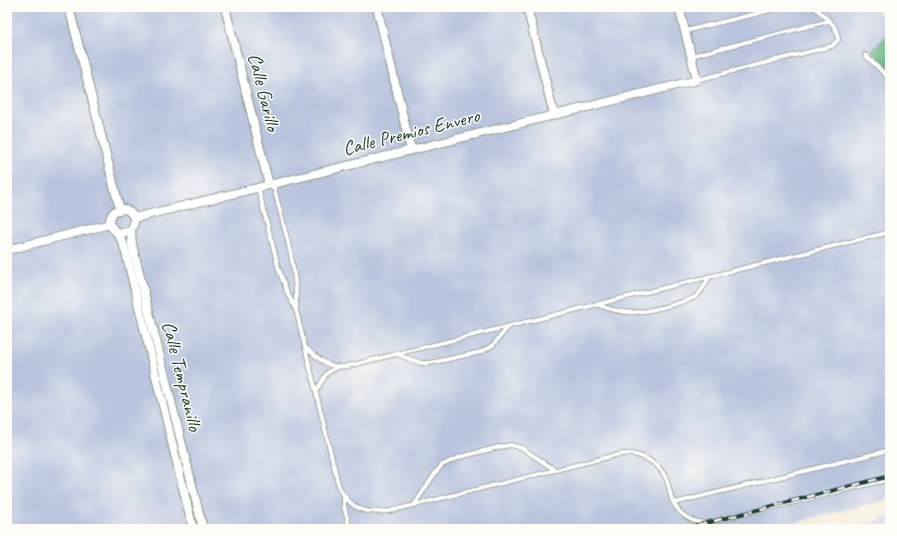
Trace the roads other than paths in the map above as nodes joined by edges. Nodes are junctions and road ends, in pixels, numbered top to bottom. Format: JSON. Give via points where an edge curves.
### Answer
{"nodes":[{"id":1,"x":69,"y":7,"type":"edge"},
{"id":2,"x":226,"y":7,"type":"edge"},
{"id":3,"x":377,"y":7,"type":"edge"},
{"id":4,"x":527,"y":7,"type":"edge"},
{"id":5,"x":679,"y":7,"type":"edge"},
{"id":6,"x":784,"y":7,"type":"edge"},
{"id":7,"x":814,"y":7,"type":"edge"},
{"id":8,"x":829,"y":21,"type":"junction"},
{"id":9,"x":685,"y":31,"type":"junction"},
{"id":10,"x":865,"y":55,"type":"dead end"},
{"id":11,"x":691,"y":56,"type":"junction"},
{"id":12,"x":890,"y":79,"type":"edge"},
{"id":13,"x":697,"y":80,"type":"junction"},
{"id":14,"x":554,"y":115,"type":"junction"},
{"id":15,"x":411,"y":150,"type":"junction"},
{"id":16,"x":271,"y":184,"type":"junction"},
{"id":17,"x":258,"y":188,"type":"junction"},
{"id":18,"x":120,"y":210,"type":"junction"},
{"id":19,"x":134,"y":218,"type":"junction"},
{"id":20,"x":110,"y":224,"type":"junction"},
{"id":21,"x":131,"y":230,"type":"junction"},
{"id":22,"x":890,"y":232,"type":"edge"},
{"id":23,"x":117,"y":233,"type":"junction"},
{"id":24,"x":7,"y":250,"type":"edge"},
{"id":25,"x":710,"y":277,"type":"junction"},
{"id":26,"x":596,"y":304,"type":"junction"},
{"id":27,"x":296,"y":310,"type":"junction"},
{"id":28,"x":510,"y":326,"type":"junction"},
{"id":29,"x":305,"y":347,"type":"junction"},
{"id":30,"x":396,"y":354,"type":"junction"},
{"id":31,"x":339,"y":367,"type":"junction"},
{"id":32,"x":316,"y":391,"type":"junction"},
{"id":33,"x":890,"y":450,"type":"edge"},
{"id":34,"x":555,"y":470,"type":"junction"},
{"id":35,"x":890,"y":479,"type":"edge"},
{"id":36,"x":344,"y":496,"type":"junction"},
{"id":37,"x":674,"y":503,"type":"junction"},
{"id":38,"x":414,"y":505,"type":"junction"},
{"id":39,"x":193,"y":529,"type":"edge"},
{"id":40,"x":203,"y":529,"type":"edge"},
{"id":41,"x":350,"y":529,"type":"edge"}],
"edges":[{"from":1,"to":18,"type":"street"},
{"from":2,"to":16,"type":"street","name":"Calle Garillo"},
{"from":3,"to":15,"type":"street"},
{"from":4,"to":14,"type":"street"},
{"from":5,"to":9,"type":"street"},
{"from":6,"to":9,"type":"lane"},
{"from":7,"to":8,"type":"lane"},
{"from":8,"to":11,"type":"lane"},
{"from":8,"to":13,"type":"lane","via":[[838,34],[838,40],[832,46]]},
{"from":9,"to":11,"type":"street"},
{"from":10,"to":12,"type":"lane"},
{"from":11,"to":13,"type":"street"},
{"from":13,"to":14,"type":"street","name":"Calle Premios Envero"},
{"from":14,"to":15,"type":"street","name":"Calle Premios Envero"},
{"from":15,"to":16,"type":"street","name":"Calle Premios Envero"},
{"from":16,"to":17,"type":"street","name":"Calle Premios Envero"},
{"from":16,"to":27,"type":"lane","via":[[293,265],[297,292]]},
{"from":17,"to":19,"type":"street","name":"Calle Premios Envero"},
{"from":17,"to":27,"type":"lane","via":[[280,270]]},
{"from":18,"to":19,"type":"street","via":[[127,210]]},
{"from":18,"to":20,"type":"street","via":[[111,216]]},
{"from":19,"to":21,"type":"street"},
{"from":20,"to":23,"type":"street"},
{"from":20,"to":24,"type":"street"},
{"from":21,"to":23,"type":"street"},
{"from":21,"to":40,"type":"street","name":"Calle Tempranillo","via":[[132,244]]},
{"from":22,"to":25,"type":"lane"},
{"from":23,"to":39,"type":"street","name":"Calle Tempranillo","via":[[126,253]]},
{"from":25,"to":26,"type":"lane"},
{"from":25,"to":26,"type":"lane","via":[[697,296],[654,310],[625,313]]},
{"from":26,"to":28,"type":"lane"},
{"from":27,"to":29,"type":"lane"},
{"from":28,"to":30,"type":"lane"},
{"from":28,"to":30,"type":"lane","via":[[493,345],[481,352],[430,363],[421,363]]},
{"from":29,"to":31,"type":"lane","via":[[324,362]]},
{"from":29,"to":32,"type":"lane"},
{"from":30,"to":31,"type":"lane"},
{"from":31,"to":32,"type":"lane","via":[[327,373]]},
{"from":32,"to":36,"type":"lane","via":[[339,487]]},
{"from":33,"to":37,"type":"lane"},
{"from":34,"to":37,"type":"lane","via":[[612,456],[639,455],[661,470]]},
{"from":34,"to":38,"type":"lane"},
{"from":34,"to":38,"type":"lane","via":[[522,448],[511,445],[499,447],[460,457],[442,465]]},
{"from":35,"to":37,"type":"lane","via":[[708,523],[691,520],[680,513]]},
{"from":36,"to":38,"type":"lane","via":[[366,512]]},
{"from":36,"to":41,"type":"lane"}]}
